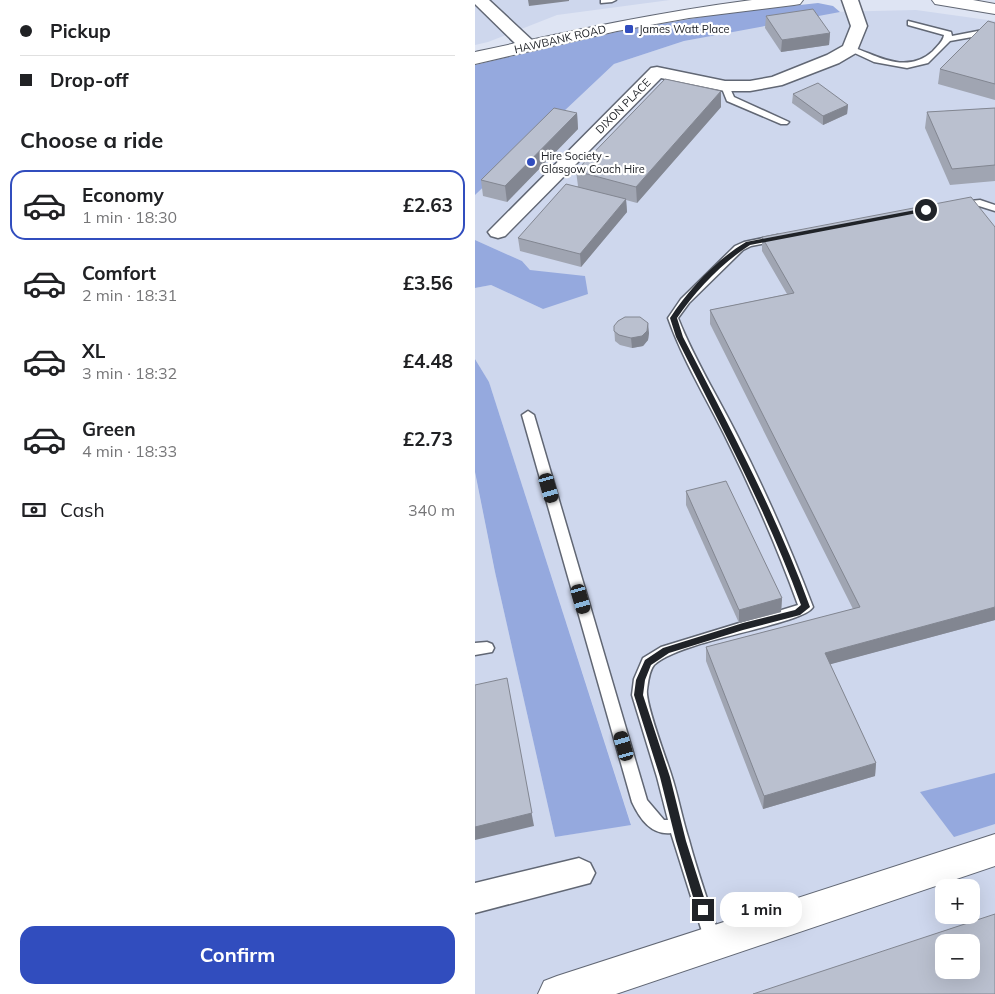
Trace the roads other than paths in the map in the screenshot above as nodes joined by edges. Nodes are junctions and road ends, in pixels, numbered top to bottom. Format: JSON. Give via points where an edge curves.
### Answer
{"nodes":[{"id":1,"x":479,"y":0,"type":"edge"},
{"id":2,"x":794,"y":0,"type":"edge"},
{"id":3,"x":850,"y":0,"type":"edge"},
{"id":4,"x":941,"y":0,"type":"edge"},
{"id":5,"x":763,"y":2,"type":"edge"},
{"id":6,"x":987,"y":5,"type":"edge"},
{"id":7,"x":911,"y":23,"type":"dead end"},
{"id":8,"x":995,"y":34,"type":"edge"},
{"id":9,"x":948,"y":39,"type":"junction"},
{"id":10,"x":528,"y":46,"type":"junction"},
{"id":11,"x":850,"y":48,"type":"junction"},
{"id":12,"x":475,"y":58,"type":"edge"},
{"id":13,"x":725,"y":86,"type":"junction"},
{"id":14,"x":784,"y":122,"type":"dead end"},
{"id":15,"x":951,"y":206,"type":"edge"},
{"id":16,"x":995,"y":208,"type":"edge"},
{"id":17,"x":498,"y":232,"type":"dead end"},
{"id":18,"x":794,"y":235,"type":"edge"},
{"id":19,"x":528,"y":415,"type":"dead end"},
{"id":20,"x":677,"y":826,"type":"junction"},
{"id":21,"x":995,"y":850,"type":"edge"},
{"id":22,"x":579,"y":874,"type":"dead end"},
{"id":23,"x":475,"y":898,"type":"edge"},
{"id":24,"x":713,"y":944,"type":"junction"},
{"id":25,"x":570,"y":992,"type":"edge"}],
"edges":[{"from":1,"to":10,"type":"street"},
{"from":2,"to":5,"type":"street","name":"HAWBANK ROAD"},
{"from":3,"to":11,"type":"street","via":[[859,26]]},
{"from":4,"to":6,"type":"street"},
{"from":5,"to":10,"type":"street","name":"HAWBANK ROAD","via":[[617,26]]},
{"from":7,"to":9,"type":"lane","via":[[943,31],[948,34]]},
{"from":8,"to":9,"type":"lane","via":[[983,31],[964,38]]},
{"from":9,"to":11,"type":"lane","via":[[930,57],[913,64],[885,62]]},
{"from":10,"to":12,"type":"street","name":"HAWBANK ROAD"},
{"from":11,"to":13,"type":"street","name":"DIXON PLACE","via":[[820,65],[776,82]]},
{"from":13,"to":14,"type":"lane","via":[[729,99]]},
{"from":13,"to":17,"type":"street","name":"DIXON PLACE","via":[[657,72]]},
{"from":15,"to":16,"type":"lane","via":[[980,204]]},
{"from":18,"to":20,"type":"lane","via":[[739,248],[685,301],[673,318],[758,490],[805,607],[666,651],[648,662],[639,695]]},
{"from":19,"to":20,"type":"lane","via":[[640,802],[661,826]]},
{"from":20,"to":24,"type":"lane"},
{"from":21,"to":24,"type":"street"},
{"from":22,"to":23,"type":"street"},
{"from":24,"to":25,"type":"street"}]}
